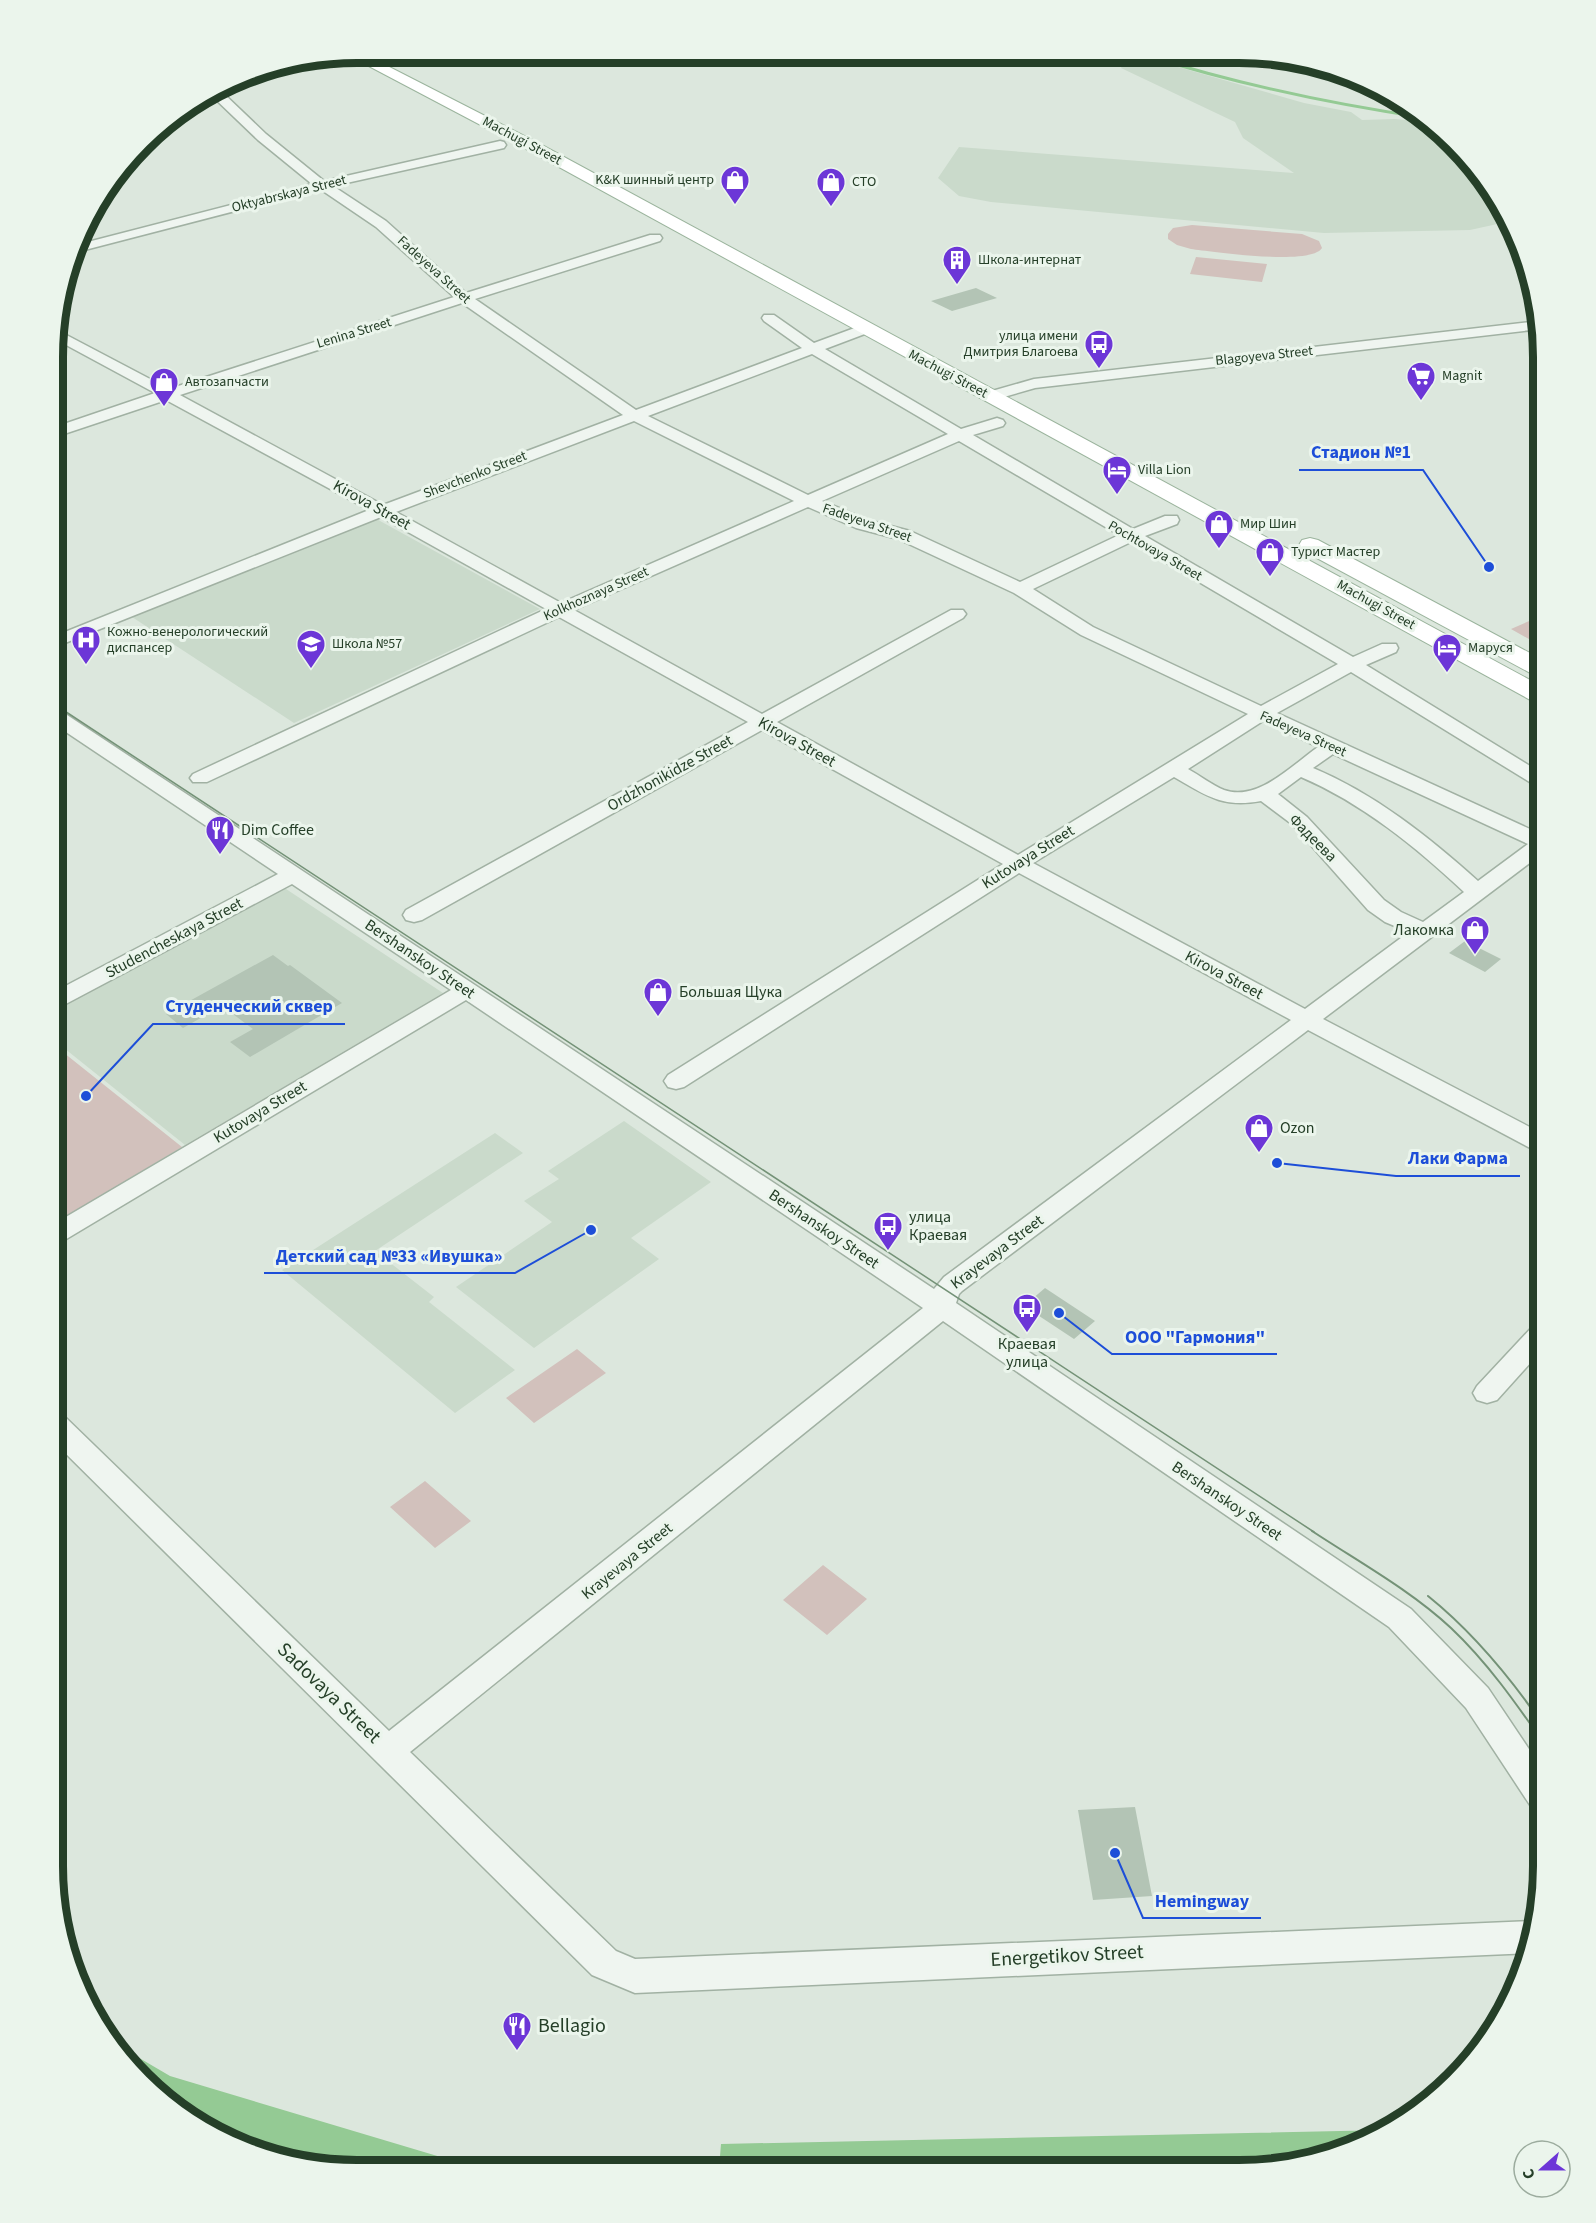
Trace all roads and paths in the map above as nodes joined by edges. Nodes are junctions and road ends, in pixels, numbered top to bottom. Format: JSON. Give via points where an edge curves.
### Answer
{"nodes":[{"id":1,"x":372,"y":63,"type":"edge"},
{"id":2,"x":400,"y":63,"type":"edge"},
{"id":3,"x":220,"y":97,"type":"edge"},
{"id":4,"x":500,"y":145,"type":"dead end"},
{"id":5,"x":322,"y":185,"type":"junction"},
{"id":6,"x":655,"y":238,"type":"dead end"},
{"id":7,"x":84,"y":247,"type":"edge"},
{"id":8,"x":776,"y":260,"type":"dead end"},
{"id":9,"x":800,"y":273,"type":"dead end"},
{"id":10,"x":777,"y":280,"type":"junction"},
{"id":11,"x":465,"y":299,"type":"junction"},
{"id":12,"x":769,"y":318,"type":"dead end"},
{"id":13,"x":1531,"y":326,"type":"edge"},
{"id":14,"x":865,"y":329,"type":"junction"},
{"id":15,"x":64,"y":338,"type":"edge"},
{"id":16,"x":812,"y":348,"type":"junction"},
{"id":17,"x":994,"y":387,"type":"junction"},
{"id":18,"x":1017,"y":388,"type":"junction"},
{"id":19,"x":169,"y":394,"type":"junction"},
{"id":20,"x":1044,"y":402,"type":"dead end"},
{"id":21,"x":633,"y":415,"type":"junction"},
{"id":22,"x":997,"y":423,"type":"dead end"},
{"id":23,"x":63,"y":429,"type":"edge"},
{"id":24,"x":961,"y":434,"type":"junction"},
{"id":25,"x":1115,"y":441,"type":"dead end"},
{"id":26,"x":1157,"y":463,"type":"dead end"},
{"id":27,"x":807,"y":501,"type":"junction"},
{"id":28,"x":382,"y":511,"type":"junction"},
{"id":29,"x":1171,"y":520,"type":"dead end"},
{"id":30,"x":1130,"y":536,"type":"junction"},
{"id":31,"x":1293,"y":536,"type":"dead end"},
{"id":32,"x":1020,"y":589,"type":"junction"},
{"id":33,"x":559,"y":610,"type":"junction"},
{"id":34,"x":957,"y":614,"type":"dead end"},
{"id":35,"x":63,"y":639,"type":"edge"},
{"id":36,"x":1389,"y":648,"type":"dead end"},
{"id":37,"x":1350,"y":663,"type":"junction"},
{"id":38,"x":1533,"y":665,"type":"edge"},
{"id":39,"x":1533,"y":691,"type":"edge"},
{"id":40,"x":1260,"y":715,"type":"junction"},
{"id":41,"x":63,"y":721,"type":"edge"},
{"id":42,"x":761,"y":723,"type":"junction"},
{"id":43,"x":1330,"y":746,"type":"junction"},
{"id":44,"x":1174,"y":769,"type":"junction"},
{"id":45,"x":1300,"y":770,"type":"junction"},
{"id":46,"x":1533,"y":776,"type":"edge"},
{"id":47,"x":200,"y":778,"type":"dead end"},
{"id":48,"x":1265,"y":794,"type":"junction"},
{"id":49,"x":1533,"y":838,"type":"edge"},
{"id":50,"x":1533,"y":850,"type":"edge"},
{"id":51,"x":1017,"y":863,"type":"junction"},
{"id":52,"x":294,"y":874,"type":"junction"},
{"id":53,"x":1477,"y":892,"type":"junction"},
{"id":54,"x":414,"y":915,"type":"dead end"},
{"id":55,"x":1424,"y":931,"type":"junction"},
{"id":56,"x":467,"y":990,"type":"junction"},
{"id":57,"x":63,"y":996,"type":"edge"},
{"id":58,"x":1306,"y":1019,"type":"junction"},
{"id":59,"x":676,"y":1081,"type":"dead end"},
{"id":60,"x":1533,"y":1139,"type":"edge"},
{"id":61,"x":63,"y":1230,"type":"edge"},
{"id":62,"x":942,"y":1307,"type":"junction"},
{"id":63,"x":1533,"y":1343,"type":"edge"},
{"id":64,"x":1487,"y":1393,"type":"dead end"},
{"id":65,"x":63,"y":1433,"type":"edge"},
{"id":66,"x":388,"y":1751,"type":"junction"},
{"id":67,"x":1533,"y":1783,"type":"edge"},
{"id":68,"x":1524,"y":1937,"type":"edge"},
{"id":69,"x":604,"y":1963,"type":"joint"}],
"edges":[{"from":1,"to":10,"type":"main road","name":"Machugi Street","via":[[524,141]]},
{"from":2,"to":8,"type":"main road","name":"Machugi Street"},
{"from":3,"to":5,"type":"street","name":"Fadeyeva Street"},
{"from":4,"to":5,"type":"street","name":"Oktyabrskaya Street"},
{"from":5,"to":7,"type":"street","name":"Oktyabrskaya Street"},
{"from":5,"to":11,"type":"street","name":"Fadeyeva Street","via":[[381,224]]},
{"from":6,"to":11,"type":"street","name":"Lenina Street"},
{"from":9,"to":10,"type":"main road","via":[[802,277],[796,281]]},
{"from":10,"to":14,"type":"main road","name":"Machugi Street"},
{"from":11,"to":19,"type":"street","name":"Lenina Street"},
{"from":11,"to":21,"type":"street","name":"Fadeyeva Street"},
{"from":12,"to":16,"type":"street","name":"Pochtovaya Street"},
{"from":13,"to":18,"type":"street","name":"Blagoyeva Street"},
{"from":14,"to":16,"type":"street","name":"Shevchenko Street"},
{"from":14,"to":17,"type":"main road","name":"Machugi Street"},
{"from":15,"to":19,"type":"street","name":"Kirova Street"},
{"from":16,"to":21,"type":"street","name":"Shevchenko Street"},
{"from":16,"to":24,"type":"street","name":"Pochtovaya Street"},
{"from":17,"to":18,"type":"main road","name":"Machugi Street"},
{"from":17,"to":39,"type":"main road","name":"Machugi Street"},
{"from":18,"to":20,"type":"main road","name":"Machugi Street"},
{"from":19,"to":23,"type":"street","name":"Lenina Street"},
{"from":19,"to":28,"type":"street","name":"Kirova Street"},
{"from":21,"to":27,"type":"street","name":"Fadeyeva Street"},
{"from":21,"to":28,"type":"street","name":"Shevchenko Street"},
{"from":22,"to":24,"type":"street","name":"Kolkhoznaya Street"},
{"from":24,"to":27,"type":"street","name":"Kolkhoznaya Street"},
{"from":24,"to":30,"type":"street","name":"Pochtovaya Street"},
{"from":25,"to":26,"type":"main road"},
{"from":27,"to":32,"type":"street","name":"Fadeyeva Street","via":[[862,524],[904,535]]},
{"from":27,"to":33,"type":"street","name":"Kolkhoznaya Street"},
{"from":28,"to":33,"type":"street","name":"Kirova Street"},
{"from":28,"to":35,"type":"street","name":"Shevchenko Street"},
{"from":29,"to":30,"type":"street"},
{"from":30,"to":32,"type":"street"},
{"from":30,"to":37,"type":"street","name":"Pochtovaya Street"},
{"from":31,"to":38,"type":"main road","name":"Machugi Street"},
{"from":32,"to":40,"type":"street","name":"Fadeyeva Street","via":[[1087,631]]},
{"from":33,"to":42,"type":"street","name":"Kirova Street"},
{"from":33,"to":47,"type":"street","name":"Kolkhoznaya Street"},
{"from":34,"to":42,"type":"street","name":"Ordzhonikidze Street"},
{"from":36,"to":37,"type":"street","name":"Kutovaya Street"},
{"from":37,"to":40,"type":"street","name":"Kutovaya Street"},
{"from":37,"to":46,"type":"street","name":"Pochtovaya Street"},
{"from":40,"to":43,"type":"street","name":"Fadeyeva Street"},
{"from":40,"to":44,"type":"street","name":"Kutovaya Street"},
{"from":41,"to":52,"type":"street","name":"Bershanskoy Street"},
{"from":42,"to":51,"type":"street","name":"Kirova Street"},
{"from":42,"to":54,"type":"street","name":"Ordzhonikidze Street"},
{"from":43,"to":45,"type":"street"},
{"from":43,"to":49,"type":"street","name":"Fadeyeva Street"},
{"from":44,"to":48,"type":"street","via":[[1216,794],[1239,799]]},
{"from":44,"to":51,"type":"street","name":"Kutovaya Street"},
{"from":45,"to":48,"type":"street"},
{"from":45,"to":53,"type":"street","via":[[1339,786],[1431,850]]},
{"from":48,"to":55,"type":"street","name":"Фадеева","via":[[1300,821],[1376,904]]},
{"from":50,"to":53,"type":"street","name":"Krayevaya Street"},
{"from":51,"to":58,"type":"street","name":"Kirova Street"},
{"from":51,"to":59,"type":"street","name":"Kutovaya Street"},
{"from":52,"to":56,"type":"street","name":"Bershanskoy Street"},
{"from":52,"to":57,"type":"street","name":"Studencheskaya Street"},
{"from":53,"to":55,"type":"street","name":"Krayevaya Street"},
{"from":55,"to":58,"type":"street","name":"Krayevaya Street"},
{"from":56,"to":61,"type":"street","name":"Kutovaya Street"},
{"from":56,"to":62,"type":"street","name":"Bershanskoy Street"},
{"from":58,"to":60,"type":"street","name":"Kirova Street"},
{"from":58,"to":62,"type":"street","name":"Krayevaya Street","via":[[946,1289]]},
{"from":62,"to":66,"type":"street","name":"Krayevaya Street"},
{"from":62,"to":67,"type":"street","name":"Bershanskoy Street","via":[[1400,1618],[1477,1698]]},
{"from":63,"to":64,"type":"street"},
{"from":65,"to":66,"type":"street","name":"Sadovaya Street"},
{"from":66,"to":69,"type":"street","name":"Sadovaya Street"},
{"from":68,"to":69,"type":"street","name":"Energetikov Street","via":[[635,1976]]}]}
